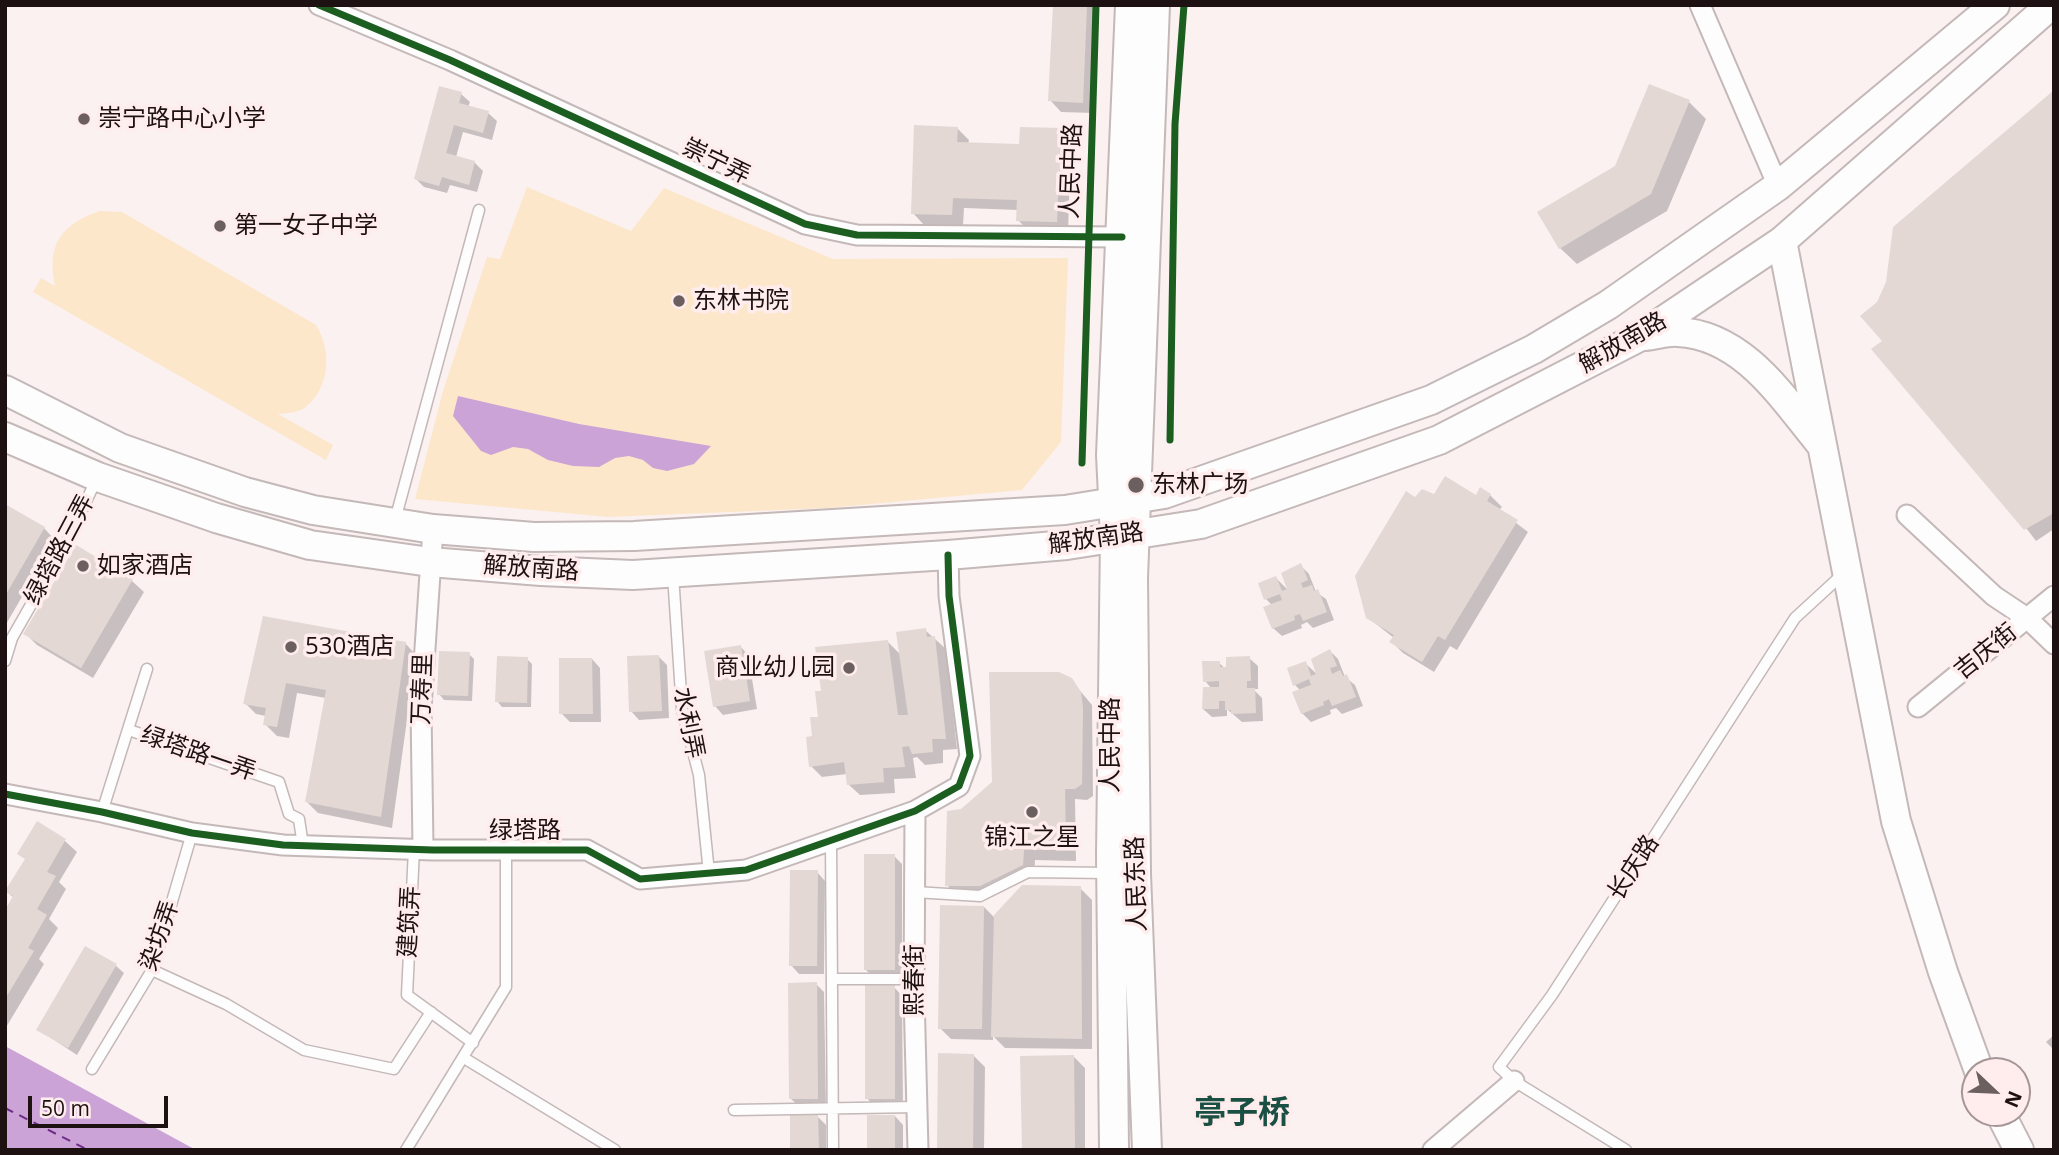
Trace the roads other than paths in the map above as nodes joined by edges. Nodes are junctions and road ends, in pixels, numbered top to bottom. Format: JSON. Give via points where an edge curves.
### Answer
{"nodes":[{"id":1,"x":319,"y":5,"type":"edge"},
{"id":2,"x":1130,"y":5,"type":"edge"},
{"id":3,"x":1155,"y":5,"type":"edge"},
{"id":4,"x":1700,"y":5,"type":"edge"},
{"id":5,"x":1995,"y":5,"type":"edge"},
{"id":6,"x":2051,"y":5,"type":"edge"},
{"id":7,"x":1777,"y":186,"type":"junction"},
{"id":8,"x":479,"y":210,"type":"dead end"},
{"id":9,"x":1122,"y":237,"type":"junction"},
{"id":10,"x":1782,"y":241,"type":"junction"},
{"id":11,"x":1639,"y":337,"type":"junction"},
{"id":12,"x":5,"y":390,"type":"edge"},
{"id":13,"x":5,"y":437,"type":"edge"},
{"id":14,"x":1823,"y":446,"type":"junction"},
{"id":15,"x":98,"y":477,"type":"junction"},
{"id":16,"x":1125,"y":499,"type":"junction"},
{"id":17,"x":1907,"y":515,"type":"dead end"},
{"id":18,"x":394,"y":523,"type":"junction"},
{"id":19,"x":433,"y":529,"type":"junction"},
{"id":20,"x":1125,"y":535,"type":"junction"},
{"id":21,"x":948,"y":555,"type":"junction"},
{"id":22,"x":430,"y":562,"type":"junction"},
{"id":23,"x":1847,"y":570,"type":"junction"},
{"id":24,"x":673,"y":572,"type":"junction"},
{"id":25,"x":2054,"y":596,"type":"edge"},
{"id":26,"x":2027,"y":618,"type":"junction"},
{"id":27,"x":8,"y":638,"type":"edge"},
{"id":28,"x":2054,"y":644,"type":"edge"},
{"id":29,"x":5,"y":661,"type":"edge"},
{"id":30,"x":147,"y":668,"type":"dead end"},
{"id":31,"x":1917,"y":707,"type":"dead end"},
{"id":32,"x":129,"y":730,"type":"junction"},
{"id":33,"x":5,"y":794,"type":"edge"},
{"id":34,"x":915,"y":811,"type":"junction"},
{"id":35,"x":103,"y":812,"type":"junction"},
{"id":36,"x":192,"y":833,"type":"junction"},
{"id":37,"x":831,"y":839,"type":"junction"},
{"id":38,"x":303,"y":846,"type":"junction"},
{"id":39,"x":419,"y":848,"type":"junction"},
{"id":40,"x":506,"y":850,"type":"junction"},
{"id":41,"x":709,"y":873,"type":"junction"},
{"id":42,"x":1124,"y":874,"type":"junction"},
{"id":43,"x":915,"y":892,"type":"junction"},
{"id":44,"x":152,"y":970,"type":"junction"},
{"id":45,"x":832,"y":979,"type":"junction"},
{"id":46,"x":915,"y":979,"type":"junction"},
{"id":47,"x":431,"y":1012,"type":"junction"},
{"id":48,"x":473,"y":1043,"type":"junction"},
{"id":49,"x":1974,"y":1057,"type":"edge"},
{"id":50,"x":464,"y":1058,"type":"junction"},
{"id":51,"x":92,"y":1069,"type":"dead end"},
{"id":52,"x":1514,"y":1081,"type":"junction"},
{"id":53,"x":917,"y":1107,"type":"junction"},
{"id":54,"x":833,"y":1108,"type":"junction"},
{"id":55,"x":734,"y":1110,"type":"dead end"},
{"id":56,"x":2008,"y":1127,"type":"edge"},
{"id":57,"x":406,"y":1150,"type":"edge"},
{"id":58,"x":615,"y":1150,"type":"edge"},
{"id":59,"x":833,"y":1150,"type":"edge"},
{"id":60,"x":918,"y":1150,"type":"edge"},
{"id":61,"x":1114,"y":1150,"type":"edge"},
{"id":62,"x":1147,"y":1150,"type":"edge"},
{"id":63,"x":1433,"y":1150,"type":"edge"},
{"id":64,"x":1626,"y":1150,"type":"edge"},
{"id":65,"x":2020,"y":1150,"type":"edge"}],
"edges":[{"from":1,"to":9,"type":"street","name":"崇宁弄","via":[[450,60],[805,225],[857,235]]},
{"from":2,"to":9,"type":"main road"},
{"from":3,"to":16,"type":"main road"},
{"from":4,"to":7,"type":"street"},
{"from":5,"to":7,"type":"main road","name":"解放南路"},
{"from":6,"to":10,"type":"main road","name":"解放南路"},
{"from":7,"to":16,"type":"main road","name":"解放南路","via":[[1608,305],[1534,349],[1442,394],[1164,494]]},
{"from":8,"to":18,"type":"lane"},
{"from":9,"to":16,"type":"main road","via":[[1111,455]]},
{"from":10,"to":11,"type":"main road","name":"解放南路"},
{"from":10,"to":14,"type":"main road"},
{"from":11,"to":14,"type":"main road","via":[[1678,332],[1719,341],[1760,371]]},
{"from":11,"to":20,"type":"main road","name":"解放南路","via":[[1439,440],[1202,524]]},
{"from":12,"to":18,"type":"main road","name":"解放南路","via":[[120,448],[245,492],[313,510]]},
{"from":13,"to":15,"type":"main road","name":"解放南路"},
{"from":14,"to":23,"type":"main road"},
{"from":15,"to":22,"type":"main road","name":"解放南路","via":[[310,545]]},
{"from":15,"to":27,"type":"lane","name":"绿塔路三弄","via":[[68,540]]},
{"from":16,"to":19,"type":"main road","name":"解放南路","via":[[1065,510],[634,536],[534,537]]},
{"from":16,"to":20,"type":"main road"},
{"from":17,"to":26,"type":"street","via":[[1994,596]]},
{"from":18,"to":19,"type":"main road","name":"解放南路"},
{"from":19,"to":22,"type":"street","name":"万寿里"},
{"from":20,"to":21,"type":"main road","name":"解放南路"},
{"from":20,"to":42,"type":"main road","name":"人民东路"},
{"from":21,"to":24,"type":"main road","name":"解放南路"},
{"from":21,"to":34,"type":"street","name":"绿塔路","via":[[970,756],[958,786]]},
{"from":22,"to":24,"type":"main road","name":"解放南路","via":[[633,575]]},
{"from":22,"to":39,"type":"street","name":"万寿里"},
{"from":23,"to":49,"type":"main road","via":[[1896,821]]},
{"from":23,"to":52,"type":"lane","name":"长庆路","via":[[1795,618],[1552,995],[1499,1067]]},
{"from":24,"to":41,"type":"lane","name":"水利弄","via":[[682,709],[699,775]]},
{"from":25,"to":26,"type":"street","name":"吉庆街"},
{"from":26,"to":28,"type":"street"},
{"from":26,"to":31,"type":"street","name":"吉庆街"},
{"from":27,"to":29,"type":"lane","name":"绿塔路三弄"},
{"from":30,"to":32,"type":"lane"},
{"from":32,"to":35,"type":"lane"},
{"from":32,"to":38,"type":"lane","name":"绿塔路一弄","via":[[279,782],[289,814],[299,819]]},
{"from":33,"to":35,"type":"street","name":"绿塔路"},
{"from":34,"to":37,"type":"street","name":"绿塔路"},
{"from":34,"to":43,"type":"street","name":"熙春街"},
{"from":35,"to":36,"type":"street","name":"绿塔路"},
{"from":36,"to":38,"type":"street","name":"绿塔路"},
{"from":36,"to":44,"type":"lane","name":"染坊弄"},
{"from":37,"to":41,"type":"street","name":"绿塔路","via":[[746,870]]},
{"from":37,"to":45,"type":"lane"},
{"from":38,"to":39,"type":"street","name":"绿塔路"},
{"from":39,"to":40,"type":"street","name":"绿塔路"},
{"from":39,"to":47,"type":"lane","name":"建筑弄","via":[[407,995]]},
{"from":40,"to":41,"type":"street","name":"绿塔路","via":[[587,850],[640,879]]},
{"from":40,"to":48,"type":"lane","via":[[506,987]]},
{"from":42,"to":43,"type":"lane","via":[[1028,872],[980,896]]},
{"from":42,"to":61,"type":"main road"},
{"from":42,"to":62,"type":"main road","name":"人民东路"},
{"from":43,"to":46,"type":"street","name":"熙春街"},
{"from":44,"to":47,"type":"lane","via":[[226,1004],[304,1050],[394,1069]]},
{"from":44,"to":51,"type":"lane","name":"染坊弄"},
{"from":45,"to":46,"type":"lane"},
{"from":45,"to":54,"type":"lane"},
{"from":46,"to":53,"type":"street","name":"熙春街"},
{"from":47,"to":48,"type":"lane"},
{"from":48,"to":50,"type":"lane"},
{"from":50,"to":57,"type":"lane"},
{"from":50,"to":58,"type":"lane"},
{"from":52,"to":63,"type":"street"},
{"from":52,"to":64,"type":"lane"},
{"from":53,"to":54,"type":"lane"},
{"from":53,"to":60,"type":"street","name":"熙春街"},
{"from":54,"to":55,"type":"lane"},
{"from":54,"to":59,"type":"lane"},
{"from":56,"to":65,"type":"main road"}]}
